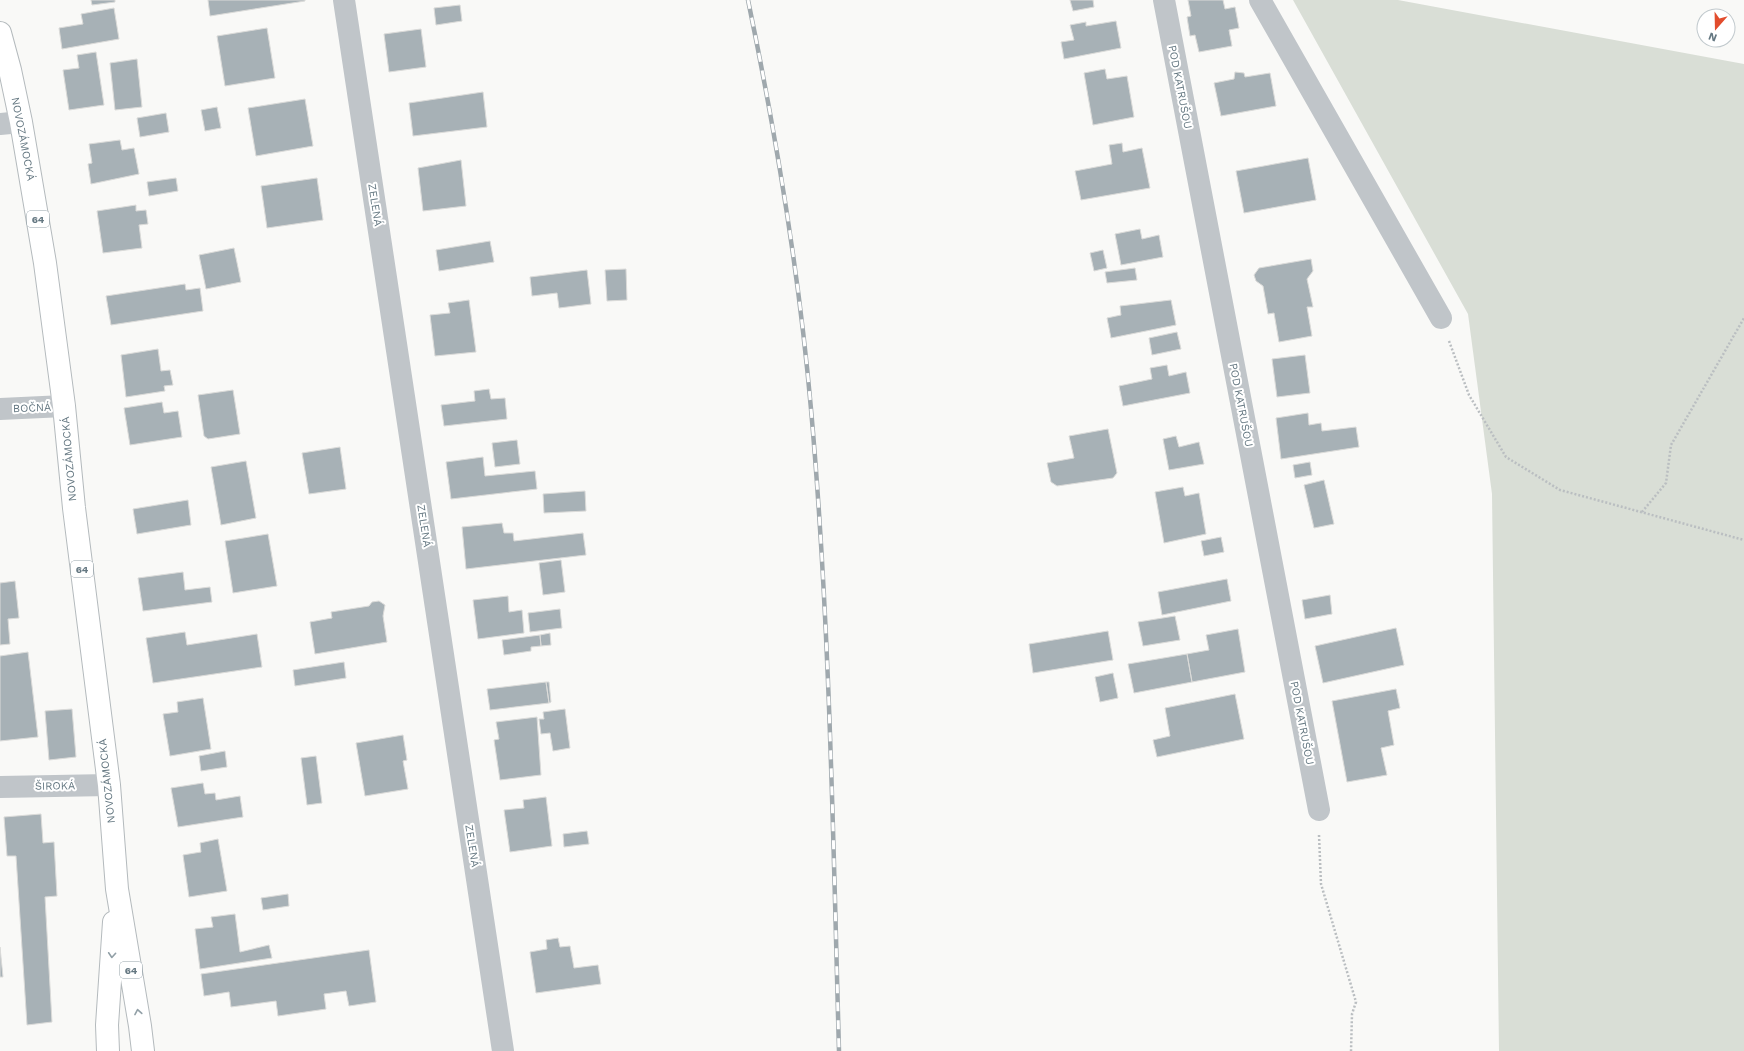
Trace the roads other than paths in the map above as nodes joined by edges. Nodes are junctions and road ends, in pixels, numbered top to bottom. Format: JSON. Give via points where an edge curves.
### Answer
{"nodes":[{"id":1,"x":344,"y":0,"type":"edge"},
{"id":2,"x":1164,"y":0,"type":"edge"},
{"id":3,"x":1260,"y":0,"type":"edge"},
{"id":4,"x":0,"y":33,"type":"edge"},
{"id":5,"x":10,"y":123,"type":"edge"},
{"id":6,"x":1441,"y":318,"type":"road end"},
{"id":7,"x":64,"y":406,"type":"junction"},
{"id":8,"x":0,"y":409,"type":"edge"},
{"id":9,"x":109,"y":785,"type":"junction"},
{"id":10,"x":0,"y":787,"type":"edge"},
{"id":11,"x":1318,"y":810,"type":"road end"},
{"id":12,"x":117,"y":889,"type":"junction"},
{"id":13,"x":108,"y":1051,"type":"edge"},
{"id":14,"x":143,"y":1051,"type":"edge"},
{"id":15,"x":503,"y":1051,"type":"edge"}],
"edges":[{"from":1,"to":15,"type":"street","name":"ZELENÁ"},
{"from":2,"to":11,"type":"street","name":"POD KATRUŠOU"},
{"from":3,"to":6,"type":"street"},
{"from":4,"to":5,"type":"main road","name":"NOVOZÁMOCKÁ","number":"64","via":[[10,70]]},
{"from":5,"to":7,"type":"main road","name":"NOVOZÁMOCKÁ","number":"64","via":[[44,256]]},
{"from":7,"to":8,"type":"street","name":"BOČNÁ"},
{"from":7,"to":9,"type":"main road","name":"NOVOZÁMOCKÁ","number":"64","via":[[74,508]]},
{"from":9,"to":10,"type":"street","name":"ŠIROKÁ"},
{"from":9,"to":12,"type":"main road","name":"NOVOZÁMOCKÁ","number":"64"},
{"from":12,"to":13,"type":"main road","name":"NOVOZÁMOCKÁ","number":"64","one_way":true,"via":[[107,1025]]},
{"from":14,"to":12,"type":"main road","name":"NOVOZÁMOCKÁ","number":"64","one_way":true}]}
